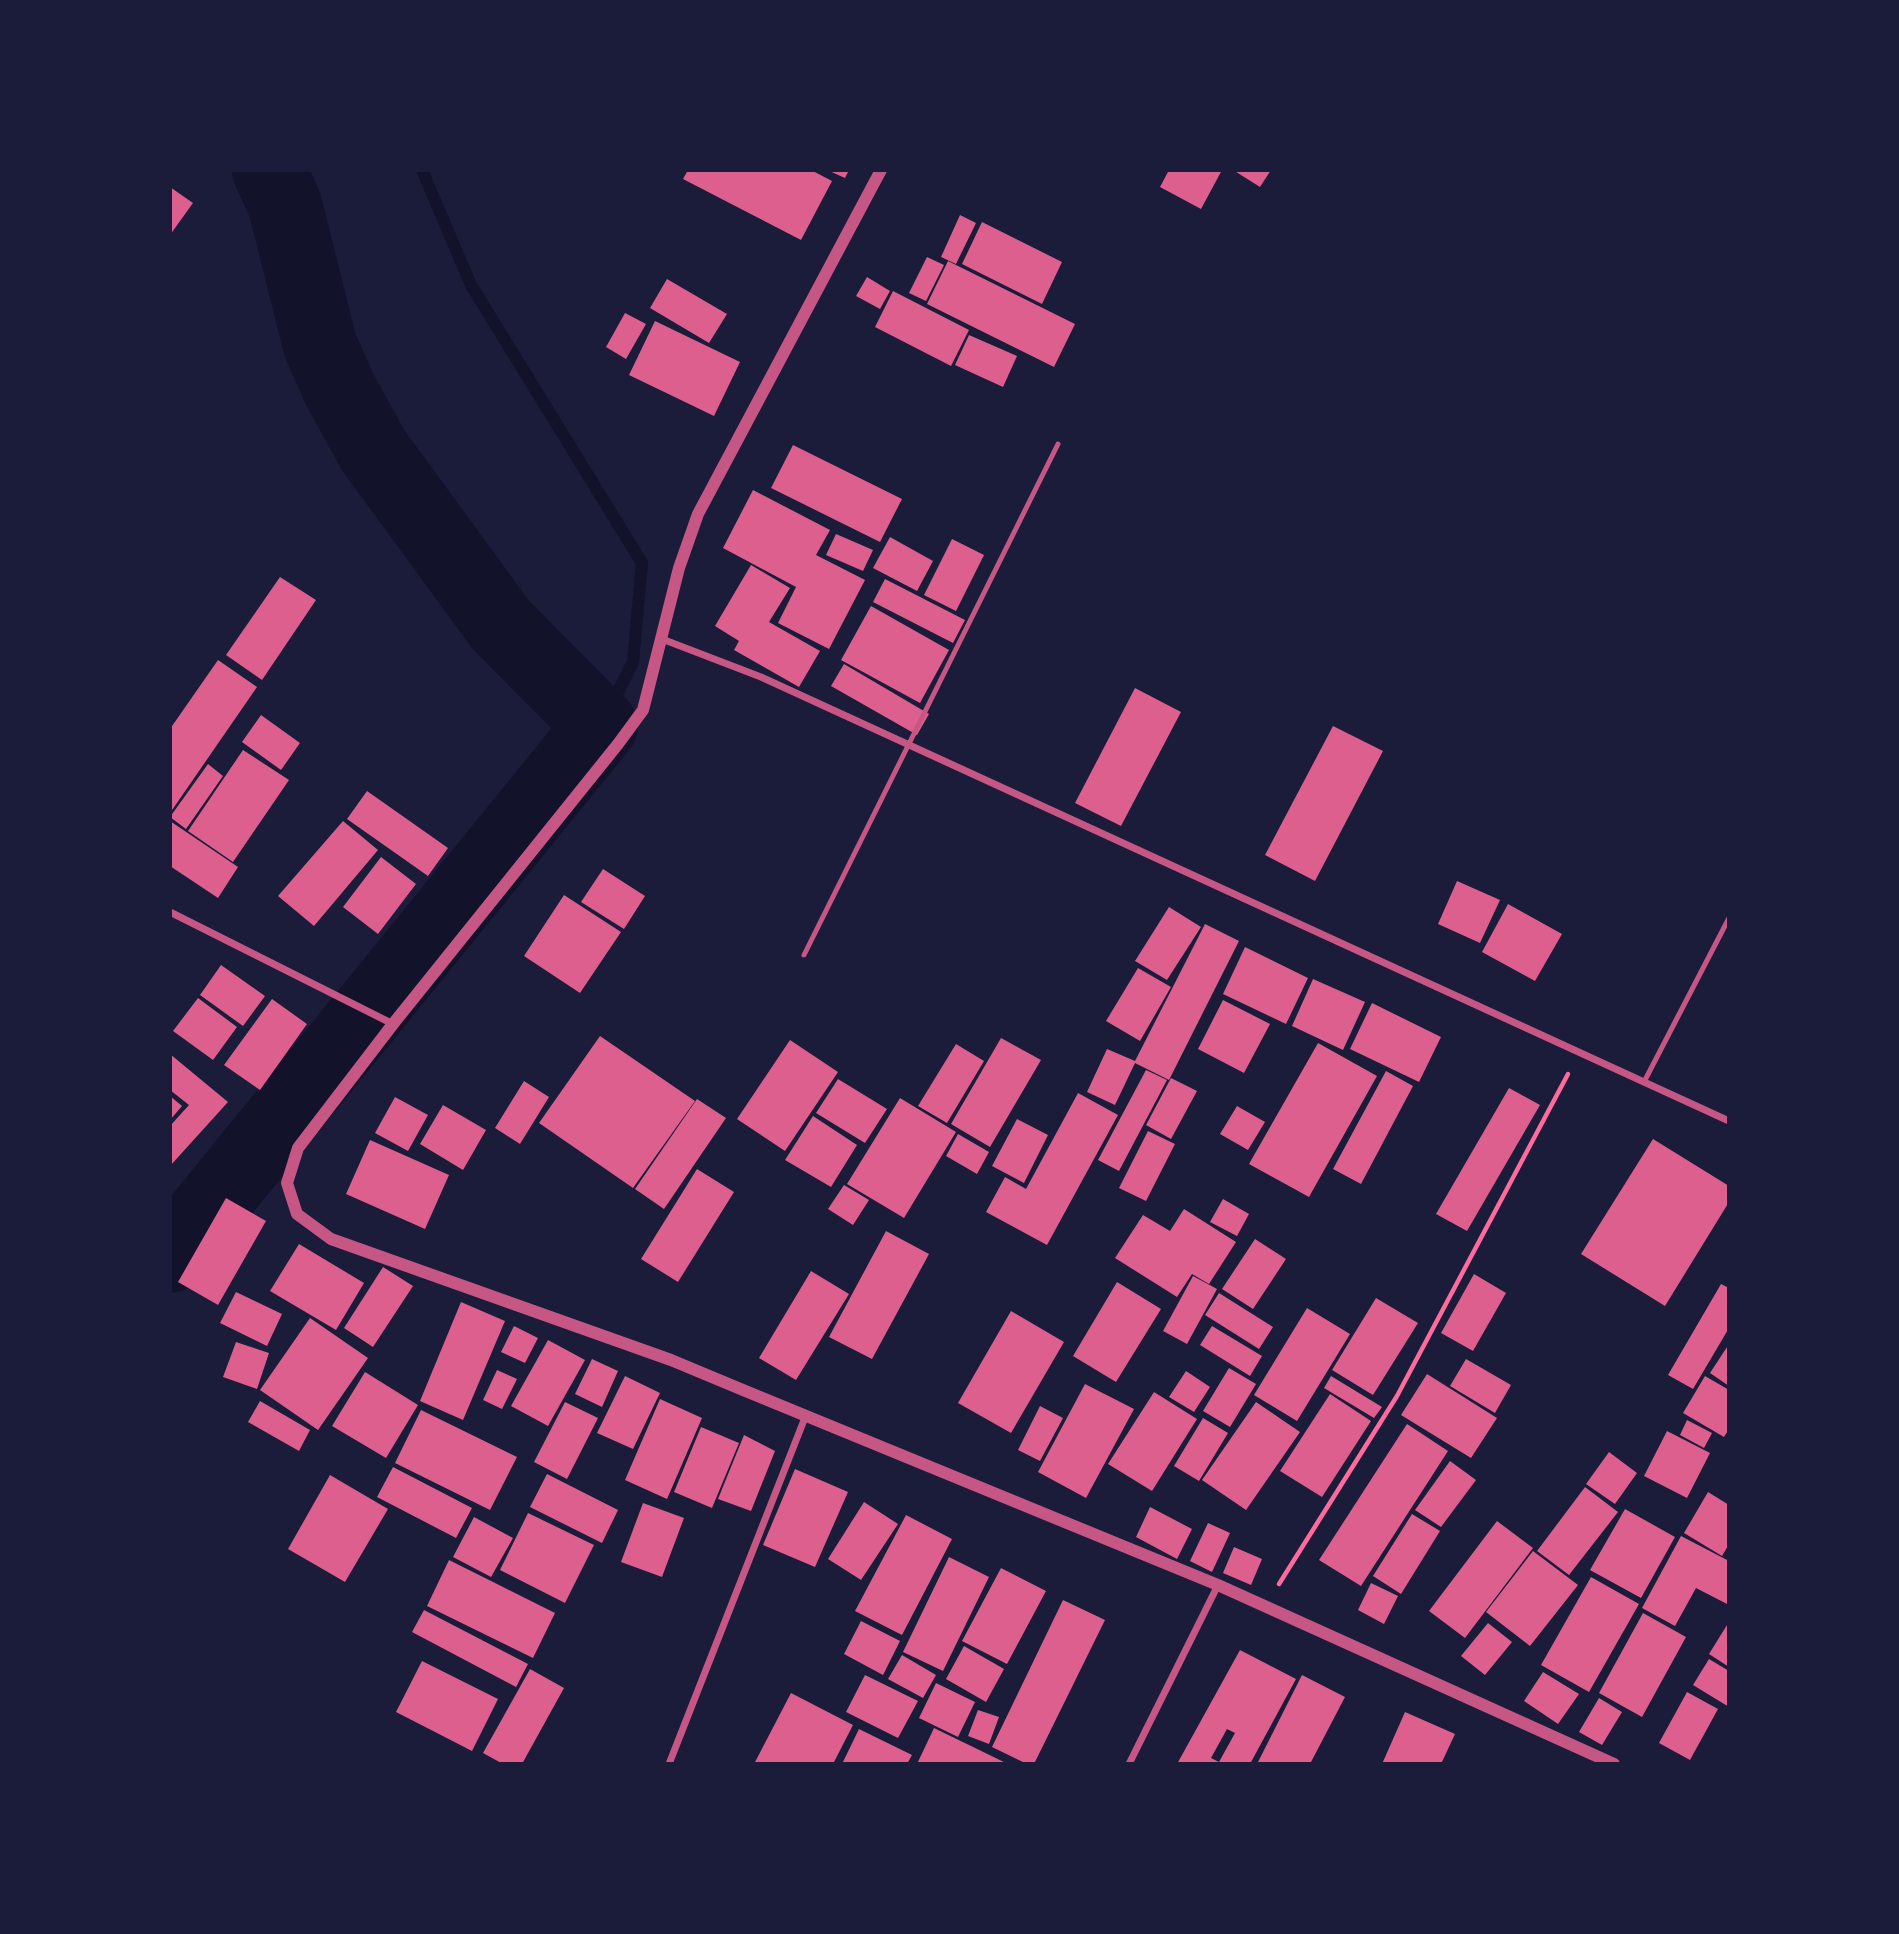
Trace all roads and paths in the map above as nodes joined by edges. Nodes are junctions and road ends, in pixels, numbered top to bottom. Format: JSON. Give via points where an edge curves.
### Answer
{"nodes":[{"id":1,"x":881,"y":170,"type":"edge"},
{"id":2,"x":1058,"y":444,"type":"dead end"},
{"id":3,"x":662,"y":639,"type":"junction"},
{"id":4,"x":908,"y":746,"type":"junction"},
{"id":5,"x":170,"y":912,"type":"edge"},
{"id":6,"x":1729,"y":918,"type":"edge"},
{"id":7,"x":804,"y":954,"type":"dead end"},
{"id":8,"x":393,"y":1024,"type":"junction"},
{"id":9,"x":1579,"y":1052,"type":"junction"},
{"id":10,"x":1644,"y":1082,"type":"junction"},
{"id":11,"x":1729,"y":1121,"type":"edge"},
{"id":12,"x":806,"y":1415,"type":"junction"},
{"id":13,"x":1218,"y":1585,"type":"junction"},
{"id":14,"x":1266,"y":1606,"type":"junction"},
{"id":15,"x":669,"y":1764,"type":"edge"},
{"id":16,"x":1129,"y":1764,"type":"edge"},
{"id":17,"x":1614,"y":1764,"type":"edge"}],
"edges":[{"from":1,"to":3,"type":"street","via":[[698,514]]},
{"from":2,"to":4,"type":"lane"},
{"from":3,"to":4,"type":"street","via":[[761,677]]},
{"from":3,"to":8,"type":"street","via":[[637,719]]},
{"from":4,"to":7,"type":"lane"},
{"from":4,"to":9,"type":"street"},
{"from":5,"to":8,"type":"street"},
{"from":6,"to":10,"type":"lane"},
{"from":8,"to":12,"type":"street","via":[[298,1148],[287,1183],[297,1214],[331,1239],[671,1360]]},
{"from":9,"to":10,"type":"street"},
{"from":9,"to":14,"type":"path","via":[[1403,1385]]},
{"from":10,"to":11,"type":"street"},
{"from":12,"to":13,"type":"street"},
{"from":12,"to":15,"type":"street"},
{"from":13,"to":14,"type":"street"},
{"from":13,"to":16,"type":"street"},
{"from":14,"to":17,"type":"street"}]}
